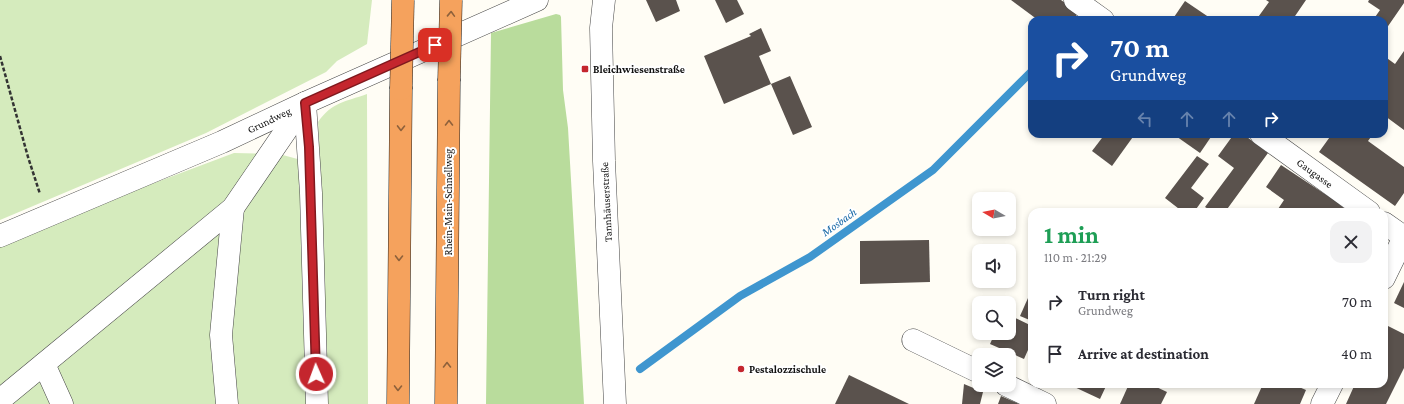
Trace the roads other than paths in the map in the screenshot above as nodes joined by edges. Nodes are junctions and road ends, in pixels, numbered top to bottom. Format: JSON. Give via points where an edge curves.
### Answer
{"nodes":[{"id":1,"x":403,"y":0,"type":"edge"},
{"id":2,"x":451,"y":0,"type":"edge"},
{"id":3,"x":537,"y":0,"type":"edge"},
{"id":4,"x":604,"y":0,"type":"edge"},
{"id":5,"x":1075,"y":0,"type":"edge"},
{"id":6,"x":1097,"y":16,"type":"edge"},
{"id":7,"x":305,"y":103,"type":"junction"},
{"id":8,"x":1267,"y":138,"type":"edge"},
{"id":9,"x":233,"y":208,"type":"junction"},
{"id":10,"x":1363,"y":208,"type":"edge"},
{"id":11,"x":1388,"y":226,"type":"edge"},
{"id":12,"x":0,"y":236,"type":"edge"},
{"id":13,"x":1404,"y":237,"type":"edge"},
{"id":14,"x":1388,"y":270,"type":"edge"},
{"id":15,"x":913,"y":340,"type":"dead end"},
{"id":16,"x":44,"y":364,"type":"junction"},
{"id":17,"x":972,"y":369,"type":"edge"},
{"id":18,"x":1330,"y":388,"type":"edge"},
{"id":19,"x":1016,"y":390,"type":"edge"},
{"id":20,"x":0,"y":400,"type":"edge"},
{"id":21,"x":62,"y":404,"type":"edge"},
{"id":22,"x":227,"y":404,"type":"edge"},
{"id":23,"x":317,"y":404,"type":"edge"},
{"id":24,"x":398,"y":404,"type":"edge"},
{"id":25,"x":446,"y":404,"type":"edge"},
{"id":26,"x":615,"y":404,"type":"edge"},
{"id":27,"x":1045,"y":404,"type":"edge"},
{"id":28,"x":1322,"y":404,"type":"edge"}],
"edges":[{"from":1,"to":24,"type":"highway","one_way":true,"bridge":true},
{"from":25,"to":2,"type":"highway","name":"Rhein-Main-Schnellweg","one_way":true,"bridge":true},
{"from":3,"to":7,"type":"street","name":"Grundweg"},
{"from":4,"to":26,"type":"street","name":"Tannhäuserstraße","via":[[601,28],[604,161]]},
{"from":5,"to":6,"type":"street"},
{"from":7,"to":9,"type":"street"},
{"from":7,"to":12,"type":"street","name":"Grundweg","via":[[222,142]]},
{"from":7,"to":23,"type":"street","via":[[309,147]]},
{"from":8,"to":10,"type":"street","name":"Gaugasse"},
{"from":9,"to":16,"type":"street"},
{"from":9,"to":22,"type":"street","via":[[221,335]]},
{"from":11,"to":13,"type":"street"},
{"from":13,"to":14,"type":"street"},
{"from":15,"to":17,"type":"street"},
{"from":16,"to":20,"type":"street"},
{"from":16,"to":21,"type":"street"},
{"from":18,"to":28,"type":"street"},
{"from":19,"to":27,"type":"street"}]}
